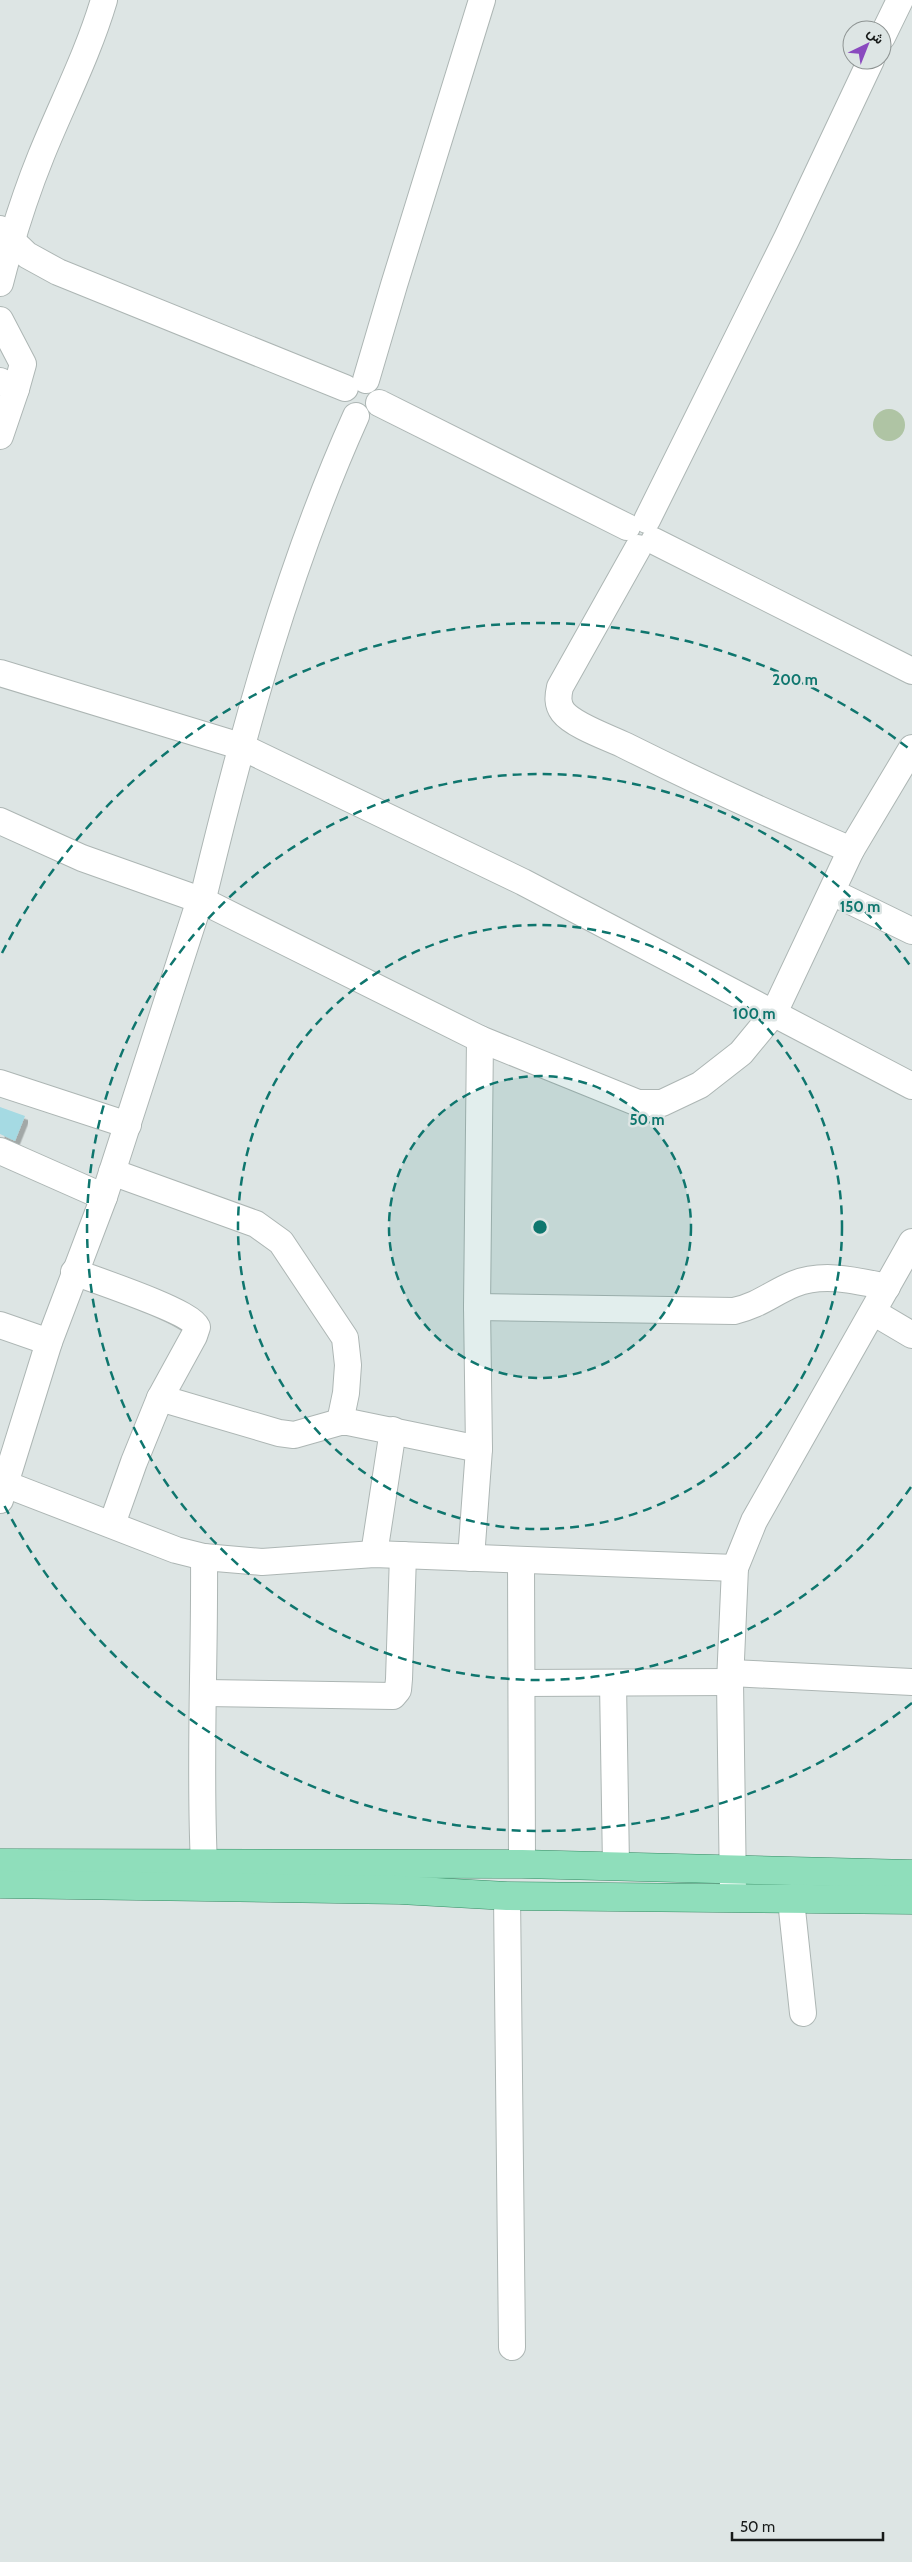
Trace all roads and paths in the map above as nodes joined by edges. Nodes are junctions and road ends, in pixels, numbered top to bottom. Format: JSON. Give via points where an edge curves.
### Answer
{"nodes":[{"id":1,"x":104,"y":0,"type":"edge"},
{"id":2,"x":482,"y":0,"type":"edge"},
{"id":3,"x":900,"y":0,"type":"edge"},
{"id":4,"x":890,"y":20,"type":"edge"},
{"id":5,"x":866,"y":70,"type":"edge"},
{"id":6,"x":5,"y":235,"type":"edge"},
{"id":7,"x":0,"y":284,"type":"edge"},
{"id":8,"x":0,"y":320,"type":"edge"},
{"id":9,"x":356,"y":384,"type":"junction"},
{"id":10,"x":8,"y":385,"type":"edge"},
{"id":11,"x":379,"y":404,"type":"junction"},
{"id":12,"x":356,"y":416,"type":"junction"},
{"id":13,"x":0,"y":436,"type":"edge"},
{"id":14,"x":642,"y":534,"type":"junction"},
{"id":15,"x":912,"y":672,"type":"edge"},
{"id":16,"x":0,"y":673,"type":"edge"},
{"id":17,"x":240,"y":746,"type":"junction"},
{"id":18,"x":912,"y":748,"type":"edge"},
{"id":19,"x":0,"y":821,"type":"edge"},
{"id":20,"x":851,"y":850,"type":"junction"},
{"id":21,"x":832,"y":892,"type":"junction"},
{"id":22,"x":200,"y":901,"type":"junction"},
{"id":23,"x":912,"y":931,"type":"edge"},
{"id":24,"x":774,"y":1013,"type":"junction"},
{"id":25,"x":480,"y":1039,"type":"junction"},
{"id":26,"x":0,"y":1084,"type":"edge"},
{"id":27,"x":912,"y":1086,"type":"edge"},
{"id":28,"x":128,"y":1125,"type":"junction"},
{"id":29,"x":0,"y":1152,"type":"edge"},
{"id":30,"x":112,"y":1172,"type":"junction"},
{"id":31,"x":104,"y":1197,"type":"junction"},
{"id":32,"x":912,"y":1242,"type":"edge"},
{"id":33,"x":74,"y":1272,"type":"junction"},
{"id":34,"x":887,"y":1287,"type":"junction"},
{"id":35,"x":477,"y":1307,"type":"junction"},
{"id":36,"x":873,"y":1312,"type":"junction"},
{"id":37,"x":0,"y":1325,"type":"edge"},
{"id":38,"x":912,"y":1336,"type":"edge"},
{"id":39,"x":49,"y":1342,"type":"junction"},
{"id":40,"x":160,"y":1398,"type":"junction"},
{"id":41,"x":340,"y":1422,"type":"junction"},
{"id":42,"x":393,"y":1430,"type":"junction"},
{"id":43,"x":479,"y":1449,"type":"junction"},
{"id":44,"x":2,"y":1489,"type":"edge"},
{"id":45,"x":112,"y":1524,"type":"junction"},
{"id":46,"x":374,"y":1554,"type":"junction"},
{"id":47,"x":403,"y":1555,"type":"junction"},
{"id":48,"x":204,"y":1557,"type":"junction"},
{"id":49,"x":471,"y":1558,"type":"junction"},
{"id":50,"x":521,"y":1560,"type":"junction"},
{"id":51,"x":735,"y":1568,"type":"junction"},
{"id":52,"x":731,"y":1678,"type":"junction"},
{"id":53,"x":912,"y":1682,"type":"edge"},
{"id":54,"x":522,"y":1683,"type":"junction"},
{"id":55,"x":613,"y":1683,"type":"junction"},
{"id":56,"x":205,"y":1693,"type":"junction"},
{"id":57,"x":0,"y":1863,"type":"edge"},
{"id":58,"x":204,"y":1864,"type":"junction"},
{"id":59,"x":522,"y":1864,"type":"junction"},
{"id":60,"x":616,"y":1866,"type":"junction"},
{"id":61,"x":912,"y":1874,"type":"edge"},
{"id":62,"x":0,"y":1884,"type":"edge"},
{"id":63,"x":732,"y":1884,"type":"junction"},
{"id":64,"x":507,"y":1896,"type":"junction"},
{"id":65,"x":792,"y":1900,"type":"junction"},
{"id":66,"x":912,"y":1900,"type":"edge"},
{"id":67,"x":803,"y":2013,"type":"dead end"},
{"id":68,"x":512,"y":2347,"type":"dead end"}],
"edges":[{"from":1,"to":6,"type":"street","via":[[97,25]]},
{"from":2,"to":9,"type":"street","via":[[394,284]]},
{"from":3,"to":4,"type":"street"},
{"from":5,"to":14,"type":"street"},
{"from":6,"to":7,"type":"street"},
{"from":6,"to":9,"type":"street","via":[[27,255],[58,272]]},
{"from":8,"to":10,"type":"street","via":[[23,364]]},
{"from":9,"to":11,"type":"street","via":[[378,390]]},
{"from":9,"to":12,"type":"street","via":[[343,402]]},
{"from":10,"to":13,"type":"street"},
{"from":11,"to":12,"type":"street","via":[[370,414]]},
{"from":11,"to":14,"type":"street"},
{"from":12,"to":17,"type":"street","via":[[335,462],[303,550]]},
{"from":14,"to":15,"type":"street"},
{"from":14,"to":20,"type":"street","via":[[560,687],[558,697],[562,711],[598,733],[712,789]]},
{"from":16,"to":17,"type":"street"},
{"from":17,"to":22,"type":"street"},
{"from":17,"to":24,"type":"street","via":[[523,882]]},
{"from":18,"to":20,"type":"street"},
{"from":19,"to":22,"type":"street","via":[[82,858]]},
{"from":20,"to":21,"type":"street"},
{"from":21,"to":23,"type":"street"},
{"from":21,"to":24,"type":"street"},
{"from":22,"to":25,"type":"street"},
{"from":22,"to":28,"type":"street"},
{"from":24,"to":25,"type":"street","via":[[741,1053],[724,1067],[700,1084],[662,1103],[638,1103]]},
{"from":24,"to":27,"type":"street"},
{"from":25,"to":35,"type":"street"},
{"from":26,"to":28,"type":"street"},
{"from":28,"to":30,"type":"street"},
{"from":29,"to":31,"type":"street"},
{"from":30,"to":31,"type":"street"},
{"from":30,"to":41,"type":"street","via":[[256,1224],[282,1242],[344,1338],[348,1365]]},
{"from":31,"to":33,"type":"street"},
{"from":32,"to":34,"type":"street"},
{"from":33,"to":39,"type":"street"},
{"from":33,"to":40,"type":"street","via":[[165,1306],[197,1325]]},
{"from":34,"to":35,"type":"street","via":[[841,1278],[807,1280],[753,1306],[734,1310]]},
{"from":34,"to":36,"type":"street"},
{"from":35,"to":43,"type":"street"},
{"from":36,"to":38,"type":"street"},
{"from":36,"to":51,"type":"street","via":[[754,1521]]},
{"from":37,"to":39,"type":"street"},
{"from":39,"to":44,"type":"street"},
{"from":40,"to":41,"type":"street","via":[[279,1433],[294,1435]]},
{"from":40,"to":45,"type":"street"},
{"from":41,"to":42,"type":"street"},
{"from":42,"to":43,"type":"street"},
{"from":42,"to":46,"type":"street"},
{"from":43,"to":49,"type":"street"},
{"from":44,"to":45,"type":"street"},
{"from":45,"to":48,"type":"street","via":[[176,1550]]},
{"from":46,"to":47,"type":"street"},
{"from":46,"to":48,"type":"street","via":[[262,1562]]},
{"from":47,"to":49,"type":"street"},
{"from":47,"to":56,"type":"street","via":[[399,1679],[398,1690],[393,1696]]},
{"from":48,"to":56,"type":"street"},
{"from":49,"to":50,"type":"street"},
{"from":50,"to":51,"type":"street"},
{"from":50,"to":54,"type":"street"},
{"from":51,"to":52,"type":"street"},
{"from":52,"to":53,"type":"street"},
{"from":52,"to":55,"type":"street"},
{"from":52,"to":63,"type":"street"},
{"from":54,"to":55,"type":"street"},
{"from":54,"to":59,"type":"street"},
{"from":55,"to":60,"type":"street"},
{"from":56,"to":58,"type":"street","via":[[201,1791]]},
{"from":57,"to":58,"type":"main road"},
{"from":58,"to":59,"type":"main road"},
{"from":59,"to":60,"type":"main road"},
{"from":60,"to":63,"type":"main road"},
{"from":61,"to":63,"type":"main road"},
{"from":62,"to":64,"type":"main road","via":[[400,1890]]},
{"from":63,"to":64,"type":"main road"},
{"from":63,"to":65,"type":"main road"},
{"from":64,"to":68,"type":"street"},
{"from":65,"to":66,"type":"main road"},
{"from":65,"to":67,"type":"street"}]}
